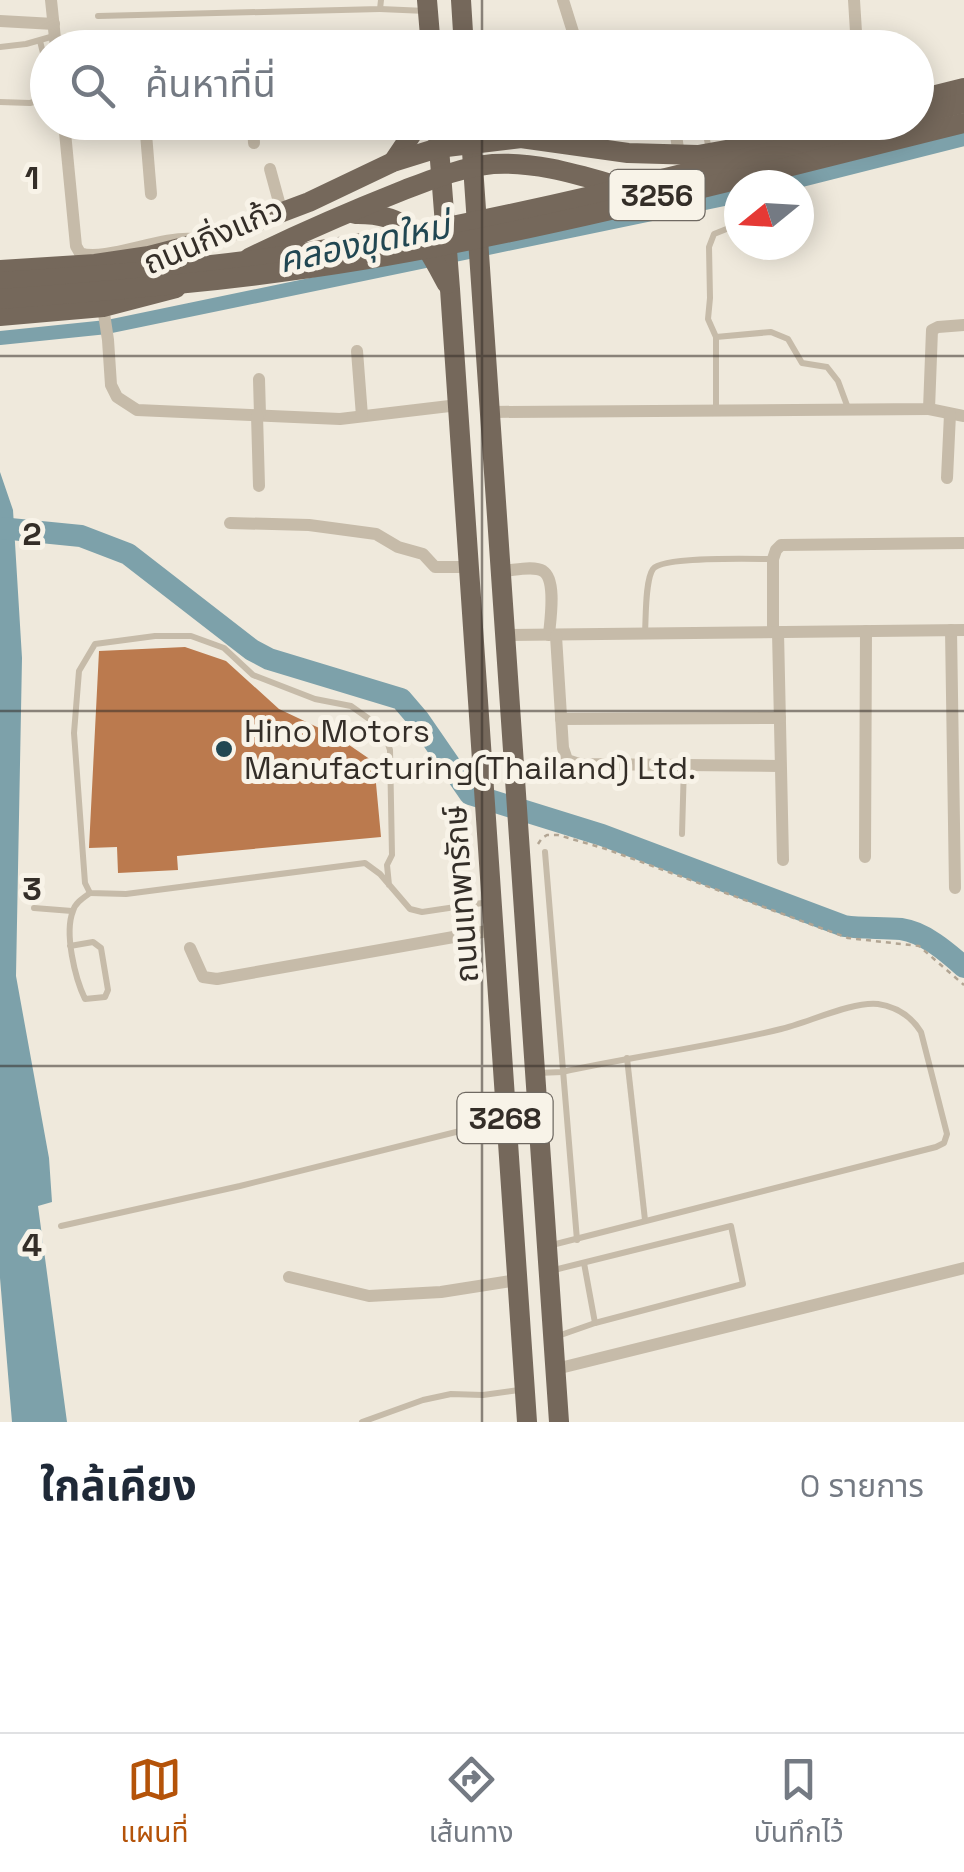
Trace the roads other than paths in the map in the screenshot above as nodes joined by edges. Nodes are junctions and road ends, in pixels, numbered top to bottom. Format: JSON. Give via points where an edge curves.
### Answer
{"nodes":[{"id":1,"x":51,"y":0,"type":"edge"},
{"id":2,"x":461,"y":0,"type":"edge"},
{"id":3,"x":562,"y":0,"type":"edge"},
{"id":4,"x":854,"y":0,"type":"edge"},
{"id":5,"x":380,"y":4,"type":"edge"},
{"id":6,"x":427,"y":5,"type":"edge"},
{"id":7,"x":98,"y":16,"type":"dead end"},
{"id":8,"x":0,"y":21,"type":"edge"},
{"id":9,"x":33,"y":30,"type":"edge"},
{"id":10,"x":54,"y":30,"type":"edge"},
{"id":11,"x":429,"y":30,"type":"edge"},
{"id":12,"x":468,"y":30,"type":"edge"},
{"id":13,"x":572,"y":30,"type":"edge"},
{"id":14,"x":856,"y":30,"type":"edge"},
{"id":15,"x":30,"y":42,"type":"edge"},
{"id":16,"x":0,"y":47,"type":"edge"},
{"id":17,"x":964,"y":88,"type":"edge"},
{"id":18,"x":934,"y":96,"type":"edge"},
{"id":19,"x":0,"y":102,"type":"edge"},
{"id":20,"x":30,"y":103,"type":"edge"},
{"id":21,"x":964,"y":103,"type":"edge"},
{"id":22,"x":934,"y":110,"type":"edge"},
{"id":23,"x":964,"y":123,"type":"edge"},
{"id":24,"x":934,"y":130,"type":"edge"},
{"id":25,"x":964,"y":133,"type":"edge"},
{"id":26,"x":65,"y":140,"type":"edge"},
{"id":27,"x":146,"y":140,"type":"edge"},
{"id":28,"x":254,"y":140,"type":"edge"},
{"id":29,"x":408,"y":140,"type":"edge"},
{"id":30,"x":438,"y":140,"type":"edge"},
{"id":31,"x":455,"y":140,"type":"edge"},
{"id":32,"x":471,"y":140,"type":"edge"},
{"id":33,"x":534,"y":140,"type":"edge"},
{"id":34,"x":677,"y":140,"type":"edge"},
{"id":35,"x":707,"y":140,"type":"edge"},
{"id":36,"x":771,"y":140,"type":"edge"},
{"id":37,"x":816,"y":140,"type":"edge"},
{"id":38,"x":895,"y":140,"type":"edge"},
{"id":39,"x":934,"y":140,"type":"edge"},
{"id":40,"x":934,"y":140,"type":"edge"},
{"id":41,"x":254,"y":143,"type":"dead end"},
{"id":42,"x":438,"y":148,"type":"junction"},
{"id":43,"x":710,"y":153,"type":"junction"},
{"id":44,"x":680,"y":155,"type":"junction"},
{"id":45,"x":394,"y":162,"type":"junction"},
{"id":46,"x":512,"y":164,"type":"junction"},
{"id":47,"x":473,"y":167,"type":"junction"},
{"id":48,"x":270,"y":168,"type":"dead end"},
{"id":49,"x":805,"y":170,"type":"edge"},
{"id":50,"x":442,"y":185,"type":"junction"},
{"id":51,"x":724,"y":189,"type":"edge"},
{"id":52,"x":151,"y":194,"type":"dead end"},
{"id":53,"x":476,"y":194,"type":"junction"},
{"id":54,"x":282,"y":213,"type":"junction"},
{"id":55,"x":338,"y":216,"type":"junction"},
{"id":56,"x":724,"y":230,"type":"edge"},
{"id":57,"x":202,"y":242,"type":"junction"},
{"id":58,"x":0,"y":270,"type":"edge"},
{"id":59,"x":0,"y":282,"type":"edge"},
{"id":60,"x":450,"y":289,"type":"junction"},
{"id":61,"x":0,"y":299,"type":"edge"},
{"id":62,"x":102,"y":312,"type":"junction"},
{"id":63,"x":0,"y":316,"type":"edge"},
{"id":64,"x":964,"y":325,"type":"edge"},
{"id":65,"x":716,"y":336,"type":"junction"},
{"id":66,"x":357,"y":351,"type":"dead end"},
{"id":67,"x":258,"y":379,"type":"dead end"},
{"id":68,"x":458,"y":404,"type":"junction"},
{"id":69,"x":929,"y":409,"type":"junction"},
{"id":70,"x":849,"y":410,"type":"junction"},
{"id":71,"x":716,"y":411,"type":"junction"},
{"id":72,"x":491,"y":412,"type":"junction"},
{"id":73,"x":258,"y":415,"type":"junction"},
{"id":74,"x":957,"y":415,"type":"edge"},
{"id":75,"x":362,"y":416,"type":"junction"},
{"id":76,"x":946,"y":478,"type":"dead end"},
{"id":77,"x":259,"y":486,"type":"dead end"},
{"id":78,"x":230,"y":524,"type":"dead end"},
{"id":79,"x":964,"y":543,"type":"edge"},
{"id":80,"x":772,"y":558,"type":"junction"},
{"id":81,"x":468,"y":567,"type":"junction"},
{"id":82,"x":502,"y":571,"type":"junction"},
{"id":83,"x":958,"y":630,"type":"edge"},
{"id":84,"x":866,"y":631,"type":"junction"},
{"id":85,"x":775,"y":632,"type":"junction"},
{"id":86,"x":645,"y":634,"type":"junction"},
{"id":87,"x":506,"y":635,"type":"junction"},
{"id":88,"x":552,"y":636,"type":"junction"},
{"id":89,"x":780,"y":718,"type":"junction"},
{"id":90,"x":561,"y":719,"type":"junction"},
{"id":91,"x":684,"y":765,"type":"junction"},
{"id":92,"x":780,"y":766,"type":"junction"},
{"id":93,"x":682,"y":834,"type":"dead end"},
{"id":94,"x":544,"y":852,"type":"dead end"},
{"id":95,"x":865,"y":857,"type":"dead end"},
{"id":96,"x":783,"y":860,"type":"dead end"},
{"id":97,"x":388,"y":884,"type":"junction"},
{"id":98,"x":955,"y":888,"type":"dead end"},
{"id":99,"x":90,"y":893,"type":"junction"},
{"id":100,"x":491,"y":902,"type":"junction"},
{"id":101,"x":34,"y":908,"type":"dead end"},
{"id":102,"x":72,"y":911,"type":"junction"},
{"id":103,"x":493,"y":930,"type":"junction"},
{"id":104,"x":70,"y":946,"type":"junction"},
{"id":105,"x":190,"y":948,"type":"dead end"},
{"id":106,"x":627,"y":1058,"type":"junction"},
{"id":107,"x":562,"y":1072,"type":"junction"},
{"id":108,"x":535,"y":1074,"type":"junction"},
{"id":109,"x":505,"y":1120,"type":"junction"},
{"id":110,"x":645,"y":1220,"type":"junction"},
{"id":111,"x":61,"y":1226,"type":"dead end"},
{"id":112,"x":577,"y":1240,"type":"junction"},
{"id":113,"x":546,"y":1246,"type":"junction"},
{"id":114,"x":584,"y":1263,"type":"junction"},
{"id":115,"x":964,"y":1268,"type":"edge"},
{"id":116,"x":548,"y":1272,"type":"junction"},
{"id":117,"x":289,"y":1276,"type":"dead end"},
{"id":118,"x":518,"y":1280,"type":"junction"},
{"id":119,"x":595,"y":1323,"type":"junction"},
{"id":120,"x":553,"y":1338,"type":"junction"},
{"id":121,"x":556,"y":1368,"type":"junction"},
{"id":122,"x":525,"y":1390,"type":"junction"},
{"id":123,"x":362,"y":1422,"type":"edge"},
{"id":124,"x":527,"y":1422,"type":"edge"},
{"id":125,"x":560,"y":1422,"type":"edge"}],
"edges":[{"from":1,"to":10,"type":"street"},
{"from":2,"to":12,"type":"main road"},
{"from":3,"to":13,"type":"street"},
{"from":4,"to":14,"type":"street"},
{"from":5,"to":6,"type":"lane"},
{"from":5,"to":7,"type":"lane"},
{"from":6,"to":11,"type":"main road"},
{"from":8,"to":9,"type":"street"},
{"from":15,"to":16,"type":"lane"},
{"from":17,"to":18,"type":"main road"},
{"from":19,"to":20,"type":"lane"},
{"from":21,"to":22,"type":"main road"},
{"from":23,"to":24,"type":"main road","number":"3256","bridge":true},
{"from":25,"to":39,"type":"main road","number":"3256","bridge":true},
{"from":26,"to":57,"type":"street","via":[[80,253],[176,238]]},
{"from":27,"to":52,"type":"street"},
{"from":28,"to":41,"type":"street"},
{"from":29,"to":45,"type":"main road"},
{"from":30,"to":42,"type":"main road","name":"ถนนเทพารักษ์","number":"3268"},
{"from":31,"to":42,"type":"main road","number":"3256"},
{"from":32,"to":47,"type":"main road","name":"ถนนเทพารักษ์","number":"3268"},
{"from":33,"to":44,"type":"main road","number":"3256"},
{"from":34,"to":44,"type":"street"},
{"from":35,"to":43,"type":"lane"},
{"from":36,"to":43,"type":"main road","number":"3256"},
{"from":37,"to":59,"type":"main road","number":"3256","bridge":true,"via":[[566,203],[366,242],[242,262]]},
{"from":38,"to":61,"type":"main road","number":"3256","bridge":true,"via":[[586,216],[364,260]]},
{"from":40,"to":49,"type":"main road","number":"3256","bridge":true},
{"from":42,"to":45,"type":"main road","name":"ถนนกิ่งแก้ว","number":"3256"},
{"from":42,"to":50,"type":"main road","name":"ถนนเทพารักษ์","number":"3268"},
{"from":43,"to":44,"type":"main road","number":"3256"},
{"from":45,"to":54,"type":"main road","name":"ถนนกิ่งแก้ว","number":"3256"},
{"from":46,"to":47,"type":"main road","number":"3256"},
{"from":46,"to":51,"type":"main road","number":"3256","bridge":true,"via":[[668,196]]},
{"from":46,"to":53,"type":"main road"},
{"from":47,"to":50,"type":"main road","number":"3256"},
{"from":47,"to":53,"type":"main road","name":"ถนนเทพารักษ์","number":"3268"},
{"from":48,"to":54,"type":"street"},
{"from":50,"to":55,"type":"main road","name":"ถนนกิ่งแก้ว","number":"3256"},
{"from":50,"to":60,"type":"main road","name":"ถนนเทพารักษ์","number":"3268","bridge":true},
{"from":53,"to":72,"type":"main road","name":"ถนนเทพารักษ์","number":"3268","bridge":true},
{"from":54,"to":57,"type":"main road","name":"ถนนกิ่งแก้ว","number":"3256"},
{"from":55,"to":60,"type":"main road","via":[[372,214],[411,228]]},
{"from":55,"to":62,"type":"main road","name":"ถนนกิ่งแก้ว","number":"3256","via":[[214,274]]},
{"from":56,"to":65,"type":"lane","via":[[709,247],[708,320]]},
{"from":57,"to":58,"type":"main road","name":"ถนนกิ่งแก้ว","number":"3256","via":[[95,264]]},
{"from":60,"to":68,"type":"main road","name":"ถนนเทพารักษ์","number":"3268"},
{"from":62,"to":63,"type":"main road","name":"ถนนกิ่งแก้ว","number":"3256"},
{"from":62,"to":73,"type":"street","via":[[117,397],[137,410]]},
{"from":64,"to":69,"type":"street","via":[[930,334]]},
{"from":65,"to":70,"type":"lane","via":[[772,332],[788,338],[802,363],[828,367]]},
{"from":65,"to":71,"type":"lane"},
{"from":66,"to":75,"type":"street"},
{"from":67,"to":73,"type":"street"},
{"from":68,"to":75,"type":"street"},
{"from":68,"to":81,"type":"main road","name":"ถนนเทพารักษ์","number":"3268"},
{"from":69,"to":70,"type":"street"},
{"from":69,"to":74,"type":"street"},
{"from":70,"to":71,"type":"street"},
{"from":71,"to":72,"type":"street"},
{"from":72,"to":82,"type":"main road","name":"ถนนเทพารักษ์","number":"3268"},
{"from":73,"to":75,"type":"street"},
{"from":73,"to":77,"type":"street"},
{"from":74,"to":76,"type":"street"},
{"from":78,"to":81,"type":"street","via":[[376,534],[435,566]]},
{"from":79,"to":80,"type":"street","via":[[790,543]]},
{"from":80,"to":85,"type":"street"},
{"from":80,"to":86,"type":"lane","via":[[661,563],[649,580]]},
{"from":81,"to":100,"type":"main road","name":"ถนนเทพารักษ์","number":"3268"},
{"from":82,"to":87,"type":"main road","name":"ถนนเทพารักษ์","number":"3268"},
{"from":82,"to":88,"type":"street","via":[[547,574]]},
{"from":83,"to":84,"type":"street"},
{"from":83,"to":98,"type":"street"},
{"from":84,"to":85,"type":"street"},
{"from":84,"to":95,"type":"street"},
{"from":85,"to":86,"type":"street"},
{"from":85,"to":89,"type":"street"},
{"from":86,"to":88,"type":"street"},
{"from":87,"to":88,"type":"street"},
{"from":87,"to":108,"type":"main road","name":"ถนนเทพารักษ์","number":"3268"},
{"from":88,"to":90,"type":"street"},
{"from":89,"to":90,"type":"street"},
{"from":89,"to":92,"type":"street"},
{"from":90,"to":91,"type":"street","via":[[567,760]]},
{"from":91,"to":92,"type":"street"},
{"from":91,"to":93,"type":"lane"},
{"from":92,"to":96,"type":"street"},
{"from":94,"to":107,"type":"lane"},
{"from":97,"to":99,"type":"lane","via":[[365,863]]},
{"from":97,"to":99,"type":"lane","via":[[390,750],[372,722],[351,706],[253,675],[224,648],[191,636],[154,636],[95,644],[79,671],[74,733]]},
{"from":97,"to":100,"type":"lane","via":[[410,909],[422,912]]},
{"from":99,"to":102,"type":"lane"},
{"from":100,"to":103,"type":"main road","name":"ถนนเทพารักษ์","number":"3268"},
{"from":101,"to":102,"type":"lane"},
{"from":102,"to":104,"type":"lane"},
{"from":103,"to":105,"type":"street","via":[[217,978],[203,977]]},
{"from":103,"to":109,"type":"main road","name":"ถนนเทพารักษ์","number":"3268"},
{"from":104,"to":104,"type":"lane","via":[[93,942],[100,948],[105,998],[85,1000]]},
{"from":106,"to":107,"type":"lane"},
{"from":106,"to":110,"type":"lane"},
{"from":106,"to":110,"type":"lane","via":[[881,1004],[912,1018],[921,1032],[947,1134],[936,1147]]},
{"from":107,"to":108,"type":"lane"},
{"from":107,"to":112,"type":"lane"},
{"from":108,"to":113,"type":"main road","name":"ถนนเทพารักษ์","number":"3268"},
{"from":109,"to":111,"type":"lane"},
{"from":109,"to":118,"type":"main road","name":"ถนนเทพารักษ์","number":"3268"},
{"from":110,"to":112,"type":"lane"},
{"from":112,"to":113,"type":"lane"},
{"from":113,"to":116,"type":"main road","name":"ถนนเทพารักษ์","number":"3268"},
{"from":114,"to":116,"type":"lane"},
{"from":114,"to":119,"type":"lane"},
{"from":114,"to":119,"type":"lane","via":[[731,1226],[744,1284]]},
{"from":115,"to":121,"type":"street"},
{"from":116,"to":120,"type":"main road","name":"ถนนเทพารักษ์","number":"3268"},
{"from":117,"to":118,"type":"street","via":[[369,1296]]},
{"from":118,"to":122,"type":"main road","name":"ถนนเทพารักษ์","number":"3268"},
{"from":119,"to":120,"type":"lane"},
{"from":120,"to":121,"type":"main road","name":"ถนนเทพารักษ์","number":"3268"},
{"from":121,"to":125,"type":"main road","name":"ถนนเทพารักษ์","number":"3268"},
{"from":122,"to":123,"type":"lane","via":[[451,1394]]},
{"from":122,"to":124,"type":"main road","name":"ถนนเทพารักษ์","number":"3268"}]}
